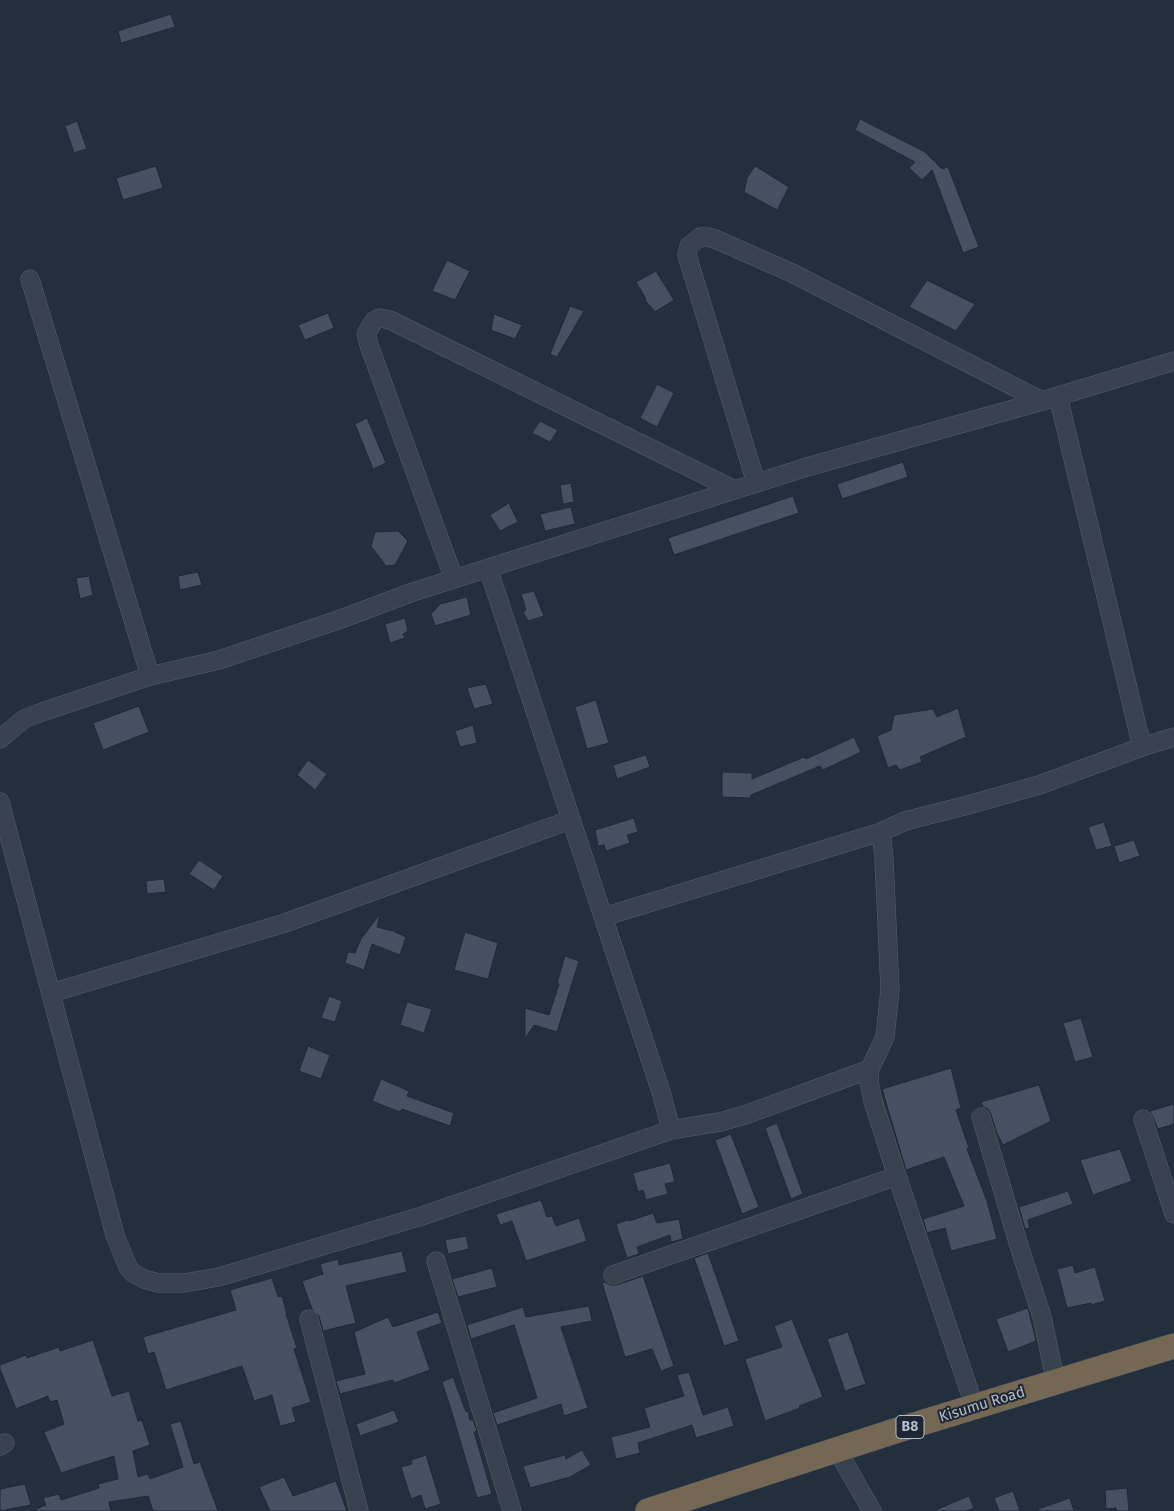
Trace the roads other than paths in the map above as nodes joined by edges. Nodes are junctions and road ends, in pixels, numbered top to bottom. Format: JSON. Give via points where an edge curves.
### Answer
{"nodes":[{"id":1,"x":30,"y":279,"type":"dead end"},
{"id":2,"x":1174,"y":361,"type":"edge"},
{"id":3,"x":1050,"y":398,"type":"junction"},
{"id":4,"x":756,"y":483,"type":"junction"},
{"id":5,"x":735,"y":490,"type":"junction"},
{"id":6,"x":488,"y":568,"type":"junction"},
{"id":7,"x":454,"y":579,"type":"junction"},
{"id":8,"x":150,"y":676,"type":"junction"},
{"id":9,"x":1174,"y":738,"type":"edge"},
{"id":10,"x":0,"y":739,"type":"edge"},
{"id":11,"x":1142,"y":747,"type":"junction"},
{"id":12,"x":0,"y":802,"type":"edge"},
{"id":13,"x":570,"y":820,"type":"junction"},
{"id":14,"x":881,"y":832,"type":"junction"},
{"id":15,"x":603,"y":917,"type":"junction"},
{"id":16,"x":51,"y":993,"type":"junction"},
{"id":17,"x":870,"y":1069,"type":"junction"},
{"id":18,"x":981,"y":1117,"type":"dead end"},
{"id":19,"x":1143,"y":1119,"type":"dead end"},
{"id":20,"x":671,"y":1130,"type":"junction"},
{"id":21,"x":897,"y":1176,"type":"junction"},
{"id":22,"x":1174,"y":1214,"type":"edge"},
{"id":23,"x":436,"y":1261,"type":"dead end"},
{"id":24,"x":613,"y":1275,"type":"dead end"},
{"id":25,"x":308,"y":1319,"type":"dead end"},
{"id":26,"x":1174,"y":1346,"type":"edge"},
{"id":27,"x":1056,"y":1383,"type":"junction"},
{"id":28,"x":975,"y":1408,"type":"junction"},
{"id":29,"x":837,"y":1450,"type":"junction"},
{"id":30,"x":359,"y":1511,"type":"edge"},
{"id":31,"x":512,"y":1511,"type":"edge"},
{"id":32,"x":648,"y":1511,"type":"edge"},
{"id":33,"x":872,"y":1511,"type":"edge"}],
"edges":[{"from":1,"to":8,"type":"street"},
{"from":2,"to":3,"type":"street"},
{"from":3,"to":4,"type":"street"},
{"from":3,"to":4,"type":"street","via":[[792,272],[715,239],[700,237],[688,246],[686,254]]},
{"from":3,"to":11,"type":"street"},
{"from":4,"to":5,"type":"street"},
{"from":5,"to":6,"type":"street"},
{"from":5,"to":7,"type":"street","via":[[390,320],[380,318],[374,321],[366,334],[369,345]]},
{"from":6,"to":7,"type":"street"},
{"from":6,"to":13,"type":"street"},
{"from":7,"to":8,"type":"street","via":[[219,660]]},
{"from":8,"to":10,"type":"street","via":[[24,719]]},
{"from":9,"to":11,"type":"street"},
{"from":11,"to":14,"type":"street","via":[[1038,785],[905,821]]},
{"from":12,"to":16,"type":"street"},
{"from":13,"to":15,"type":"street"},
{"from":13,"to":16,"type":"street","via":[[285,923]]},
{"from":14,"to":15,"type":"street"},
{"from":14,"to":17,"type":"street","via":[[890,990],[885,1037]]},
{"from":15,"to":20,"type":"street"},
{"from":16,"to":20,"type":"street","via":[[124,1259],[133,1273],[158,1283],[184,1283],[219,1277],[422,1216]]},
{"from":17,"to":20,"type":"street","via":[[744,1115]]},
{"from":17,"to":21,"type":"street","via":[[873,1102]]},
{"from":18,"to":27,"type":"street","via":[[1042,1317]]},
{"from":19,"to":22,"type":"street"},
{"from":21,"to":24,"type":"street"},
{"from":21,"to":28,"type":"street"},
{"from":23,"to":31,"type":"street"},
{"from":25,"to":30,"type":"street"},
{"from":26,"to":27,"type":"highway","name":"Kisumu Road","number":"B8"},
{"from":27,"to":28,"type":"highway","name":"Kisumu Road","number":"B8"},
{"from":28,"to":29,"type":"highway","name":"Kisumu Road","number":"B8"},
{"from":29,"to":32,"type":"highway","name":"Kisumu Road","number":"B8"},
{"from":29,"to":33,"type":"street"}]}
